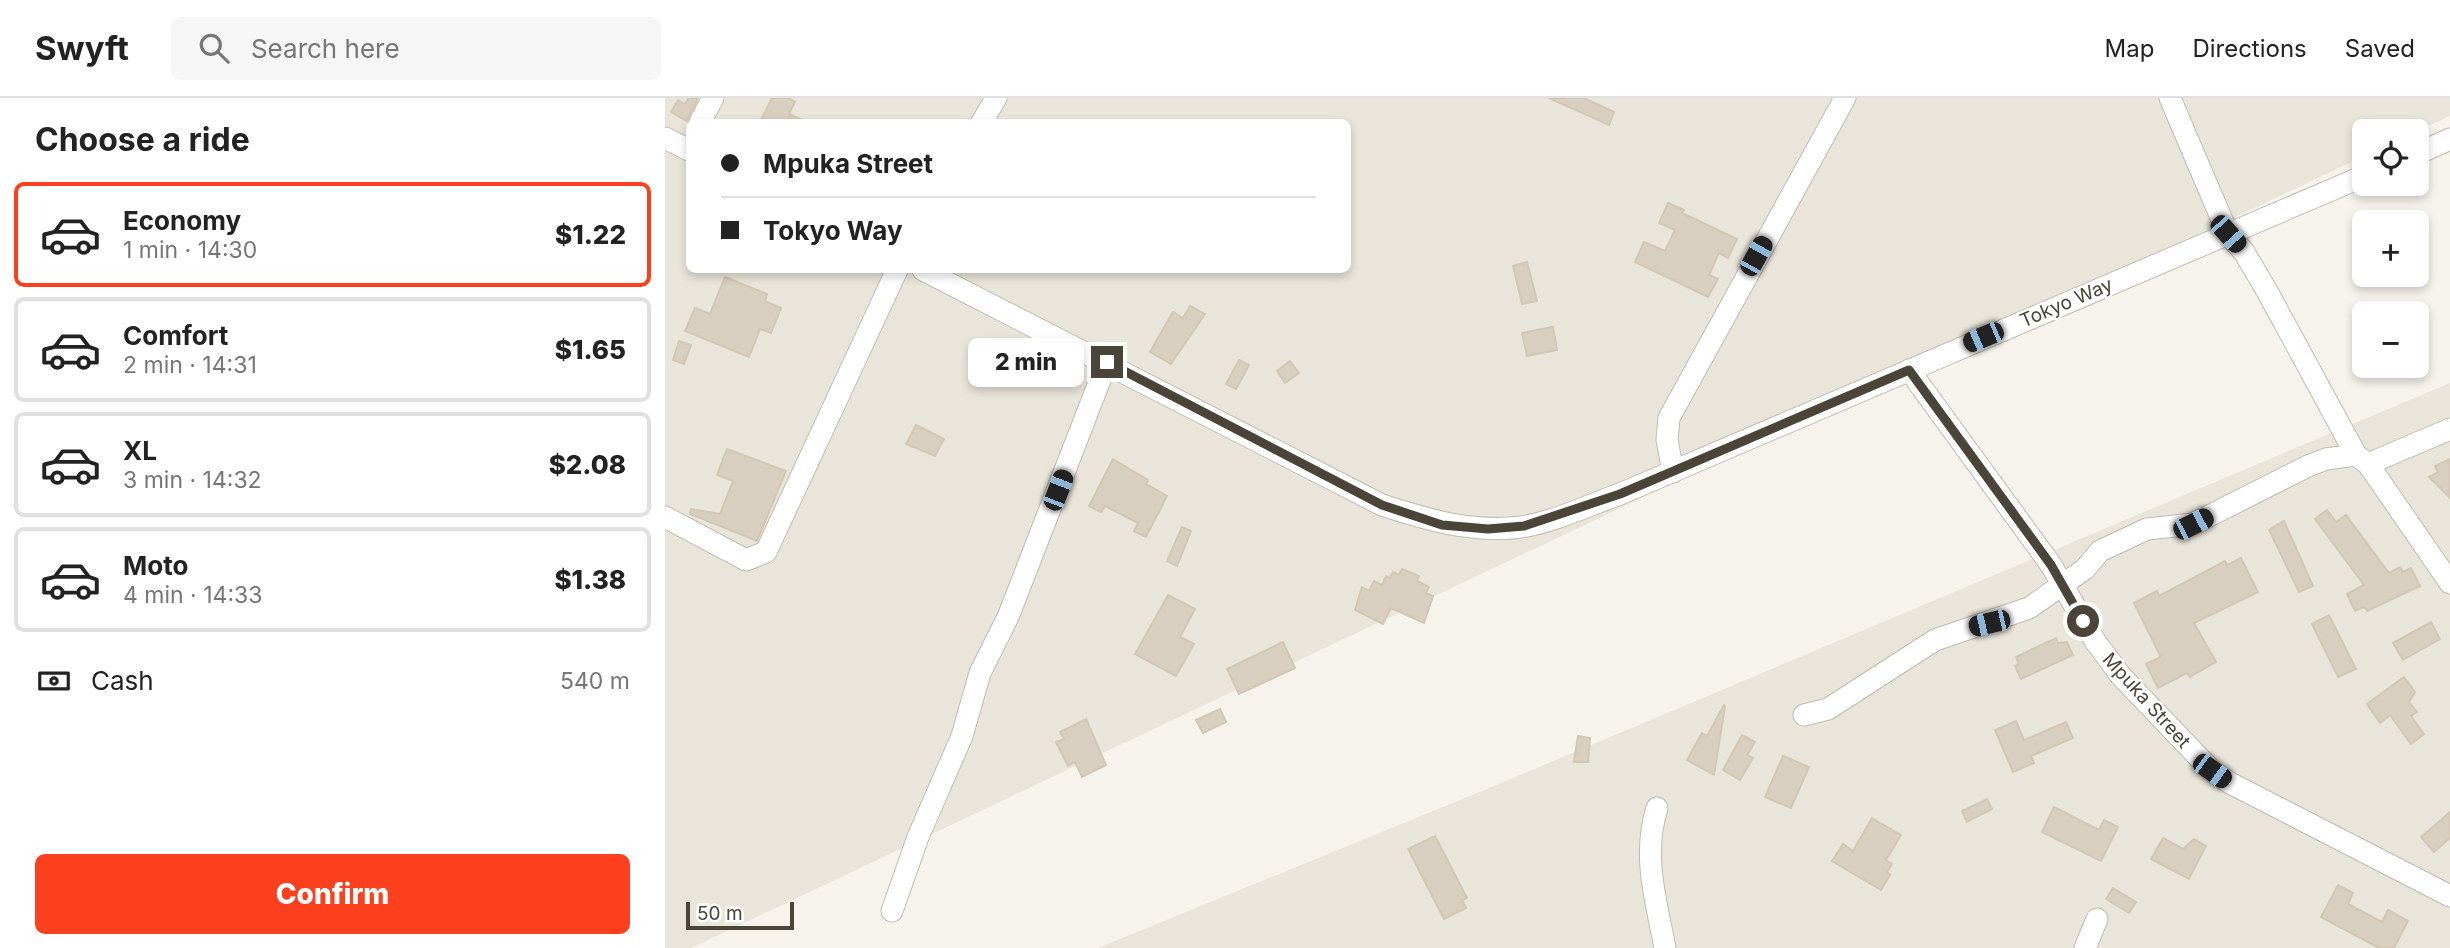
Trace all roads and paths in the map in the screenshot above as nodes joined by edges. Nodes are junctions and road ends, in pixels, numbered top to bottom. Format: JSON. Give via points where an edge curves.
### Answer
{"nodes":[{"id":1,"x":713,"y":98,"type":"edge"},
{"id":2,"x":996,"y":98,"type":"edge"},
{"id":3,"x":1845,"y":98,"type":"edge"},
{"id":4,"x":2170,"y":98,"type":"edge"},
{"id":5,"x":702,"y":119,"type":"edge"},
{"id":6,"x":984,"y":119,"type":"edge"},
{"id":7,"x":665,"y":138,"type":"edge"},
{"id":8,"x":2450,"y":139,"type":"edge"},
{"id":9,"x":686,"y":146,"type":"edge"},
{"id":10,"x":2429,"y":148,"type":"edge"},
{"id":11,"x":2352,"y":181,"type":"edge"},
{"id":12,"x":2228,"y":234,"type":"junction"},
{"id":13,"x":896,"y":273,"type":"edge"},
{"id":14,"x":929,"y":273,"type":"edge"},
{"id":15,"x":1107,"y":362,"type":"junction"},
{"id":16,"x":1909,"y":370,"type":"junction"},
{"id":17,"x":2450,"y":429,"type":"edge"},
{"id":18,"x":2362,"y":459,"type":"junction"},
{"id":19,"x":1673,"y":472,"type":"junction"},
{"id":20,"x":665,"y":517,"type":"edge"},
{"id":21,"x":2450,"y":583,"type":"edge"},
{"id":22,"x":2063,"y":584,"type":"junction"},
{"id":23,"x":1804,"y":715,"type":"dead end"},
{"id":24,"x":1657,"y":808,"type":"dead end"},
{"id":25,"x":2450,"y":896,"type":"edge"},
{"id":26,"x":892,"y":911,"type":"dead end"},
{"id":27,"x":2097,"y":919,"type":"dead end"},
{"id":28,"x":1665,"y":948,"type":"edge"},
{"id":29,"x":2085,"y":948,"type":"edge"}],
"edges":[{"from":1,"to":5,"type":"street"},
{"from":2,"to":6,"type":"street"},
{"from":3,"to":19,"type":"street","via":[[1668,418]]},
{"from":4,"to":12,"type":"street"},
{"from":7,"to":9,"type":"street"},
{"from":8,"to":10,"type":"street"},
{"from":11,"to":12,"type":"street","name":"Tokyo Way"},
{"from":12,"to":16,"type":"street","name":"Tokyo Way"},
{"from":12,"to":18,"type":"street","via":[[2244,252]]},
{"from":13,"to":20,"type":"street","via":[[766,552],[746,560]]},
{"from":14,"to":15,"type":"street","name":"Tokyo Way"},
{"from":15,"to":19,"type":"street","name":"Tokyo Way","via":[[1382,505],[1442,525],[1524,526]]},
{"from":15,"to":26,"type":"street","via":[[1008,617],[980,673],[962,736]]},
{"from":16,"to":19,"type":"street","name":"Tokyo Way"},
{"from":16,"to":22,"type":"street","name":"Mpuka Street"},
{"from":17,"to":18,"type":"street"},
{"from":18,"to":21,"type":"street"},
{"from":18,"to":22,"type":"street","via":[[2326,459],[2193,524],[2147,529],[2100,551]]},
{"from":22,"to":23,"type":"street","via":[[2016,615],[1935,640],[1828,709]]},
{"from":22,"to":25,"type":"street","name":"Mpuka Street","via":[[2121,676],[2212,771]]},
{"from":24,"to":28,"type":"street","via":[[1651,827],[1650,877]]},
{"from":27,"to":29,"type":"street"}]}
